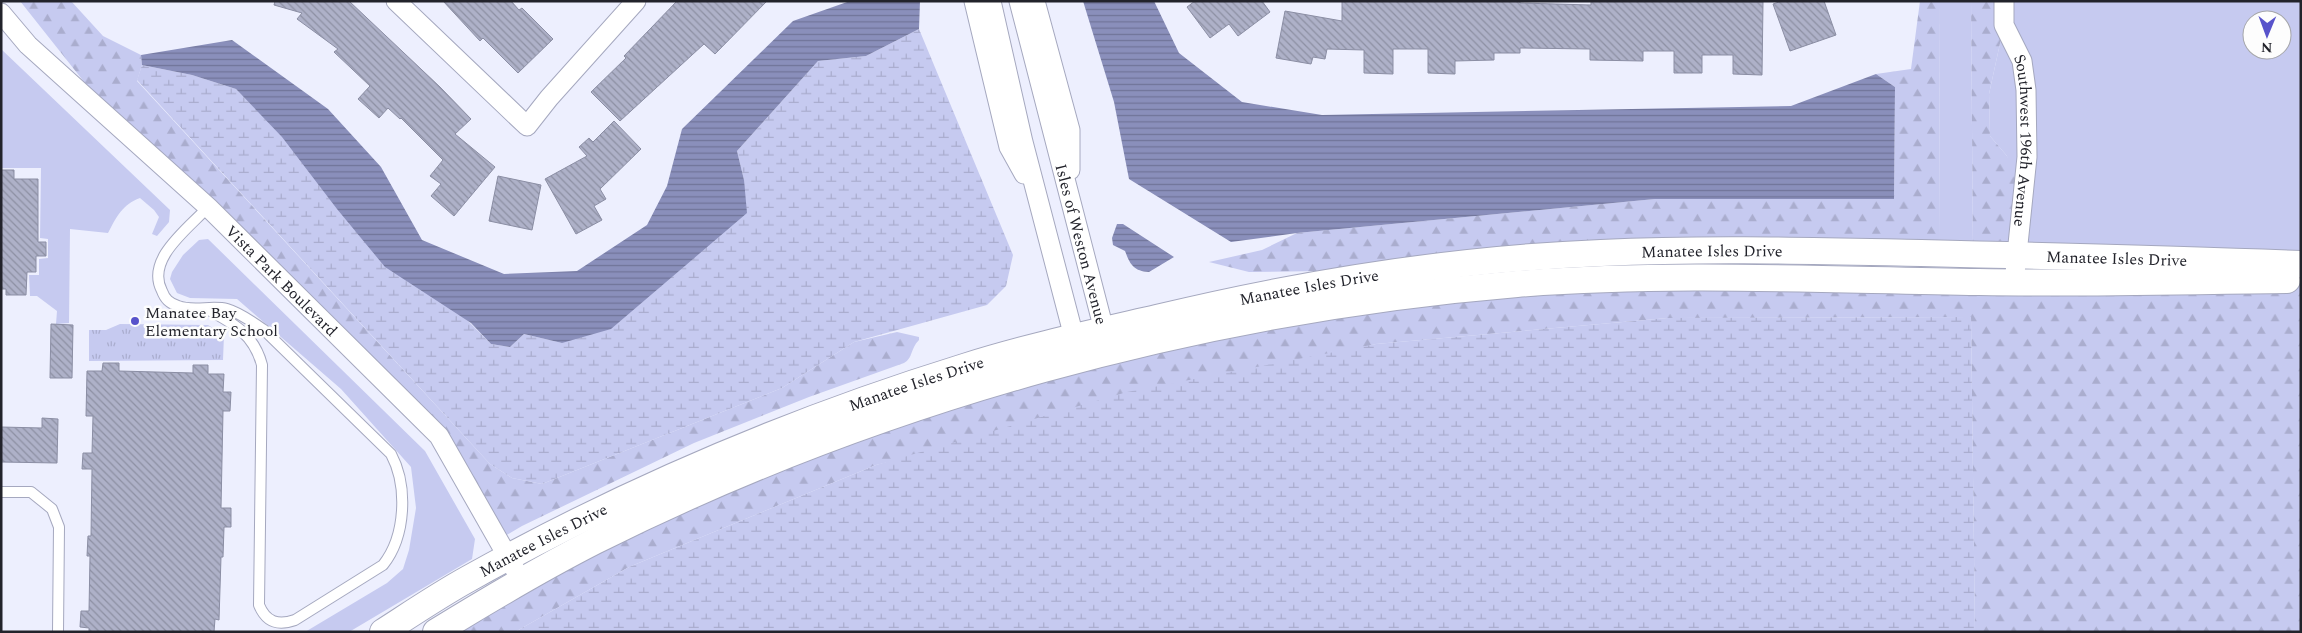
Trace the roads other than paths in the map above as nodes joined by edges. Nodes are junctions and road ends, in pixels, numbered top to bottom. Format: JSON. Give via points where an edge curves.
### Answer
{"nodes":[{"id":1,"x":396,"y":1,"type":"edge"},
{"id":2,"x":636,"y":1,"type":"edge"},
{"id":3,"x":974,"y":1,"type":"edge"},
{"id":4,"x":991,"y":1,"type":"edge"},
{"id":5,"x":1019,"y":1,"type":"edge"},
{"id":6,"x":1035,"y":1,"type":"edge"},
{"id":7,"x":2004,"y":1,"type":"edge"},
{"id":8,"x":1,"y":13,"type":"edge"},
{"id":9,"x":1024,"y":21,"type":"junction"},
{"id":10,"x":989,"y":29,"type":"junction"},
{"id":11,"x":1054,"y":135,"type":"junction"},
{"id":12,"x":1023,"y":142,"type":"junction"},
{"id":13,"x":1069,"y":194,"type":"junction"},
{"id":14,"x":1038,"y":199,"type":"junction"},
{"id":15,"x":208,"y":207,"type":"junction"},
{"id":16,"x":2017,"y":256,"type":"junction"},
{"id":17,"x":2301,"y":264,"type":"edge"},
{"id":18,"x":2301,"y":280,"type":"edge"},
{"id":19,"x":2014,"y":283,"type":"junction"},
{"id":20,"x":207,"y":309,"type":"junction"},
{"id":21,"x":1104,"y":330,"type":"junction"},
{"id":22,"x":1074,"y":337,"type":"junction"},
{"id":23,"x":1097,"y":355,"type":"junction"},
{"id":24,"x":1,"y":492,"type":"edge"},
{"id":25,"x":515,"y":569,"type":"junction"},
{"id":26,"x":58,"y":632,"type":"edge"},
{"id":27,"x":383,"y":632,"type":"edge"},
{"id":28,"x":436,"y":632,"type":"edge"}],
"edges":[{"from":1,"to":2,"type":"street","via":[[528,126]]},
{"from":3,"to":10,"type":"street"},
{"from":4,"to":10,"type":"street","name":"Isles of Weston Avenue"},
{"from":5,"to":9,"type":"street","name":"Isles of Weston Avenue"},
{"from":6,"to":13,"type":"street","via":[[1070,130]]},
{"from":7,"to":16,"type":"street","name":"Southwest 196th Avenue","via":[[2004,26],[2022,61],[2026,90],[2026,157]]},
{"from":8,"to":15,"type":"street","name":"Vista Park Boulevard","via":[[28,45]]},
{"from":9,"to":10,"type":"street"},
{"from":9,"to":11,"type":"street","name":"Isles of Weston Avenue"},
{"from":10,"to":12,"type":"street","name":"Isles of Weston Avenue"},
{"from":10,"to":14,"type":"street","via":[[1009,147]]},
{"from":11,"to":12,"type":"street"},
{"from":11,"to":13,"type":"street","name":"Isles of Weston Avenue"},
{"from":12,"to":14,"type":"street","name":"Isles of Weston Avenue"},
{"from":13,"to":21,"type":"street","name":"Isles of Weston Avenue"},
{"from":14,"to":22,"type":"street","name":"Isles of Weston Avenue"},
{"from":15,"to":20,"type":"lane","via":[[166,252],[158,268],[159,286],[166,300],[178,306]]},
{"from":15,"to":25,"type":"street","name":"Vista Park Boulevard","via":[[439,436]]},
{"from":16,"to":17,"type":"street","name":"Manatee Isles Drive"},
{"from":16,"to":19,"type":"street","name":"Southwest 196th Avenue"},
{"from":16,"to":21,"type":"street","name":"Manatee Isles Drive","via":[[1751,250],[1600,253],[1502,260],[1386,273],[1301,287]]},
{"from":18,"to":19,"type":"street","name":"Manatee Isles Drive"},
{"from":19,"to":23,"type":"street","name":"Manatee Isles Drive","via":[[1745,276],[1631,277],[1516,284],[1302,311],[1218,326]]},
{"from":20,"to":20,"type":"lane","via":[[235,324],[259,350],[262,365],[259,605],[263,615],[284,624],[383,565],[392,554],[401,529],[399,469],[391,454],[264,330],[240,314],[226,309]]},
{"from":21,"to":22,"type":"street","name":"Manatee Isles Drive"},
{"from":21,"to":23,"type":"street","name":"Isles of Weston Avenue"},
{"from":22,"to":23,"type":"street","name":"Isles of Weston Avenue"},
{"from":22,"to":25,"type":"street","name":"Manatee Isles Drive","via":[[965,367],[793,427],[693,468],[580,521]]},
{"from":23,"to":25,"type":"street","name":"Manatee Isles Drive","via":[[954,396],[796,452],[596,540]]},
{"from":24,"to":26,"type":"lane","via":[[31,492],[52,509],[59,528]]},
{"from":25,"to":27,"type":"street","name":"Manatee Isles Drive","via":[[467,580]]},
{"from":25,"to":28,"type":"street","name":"Manatee Isles Drive"}]}
